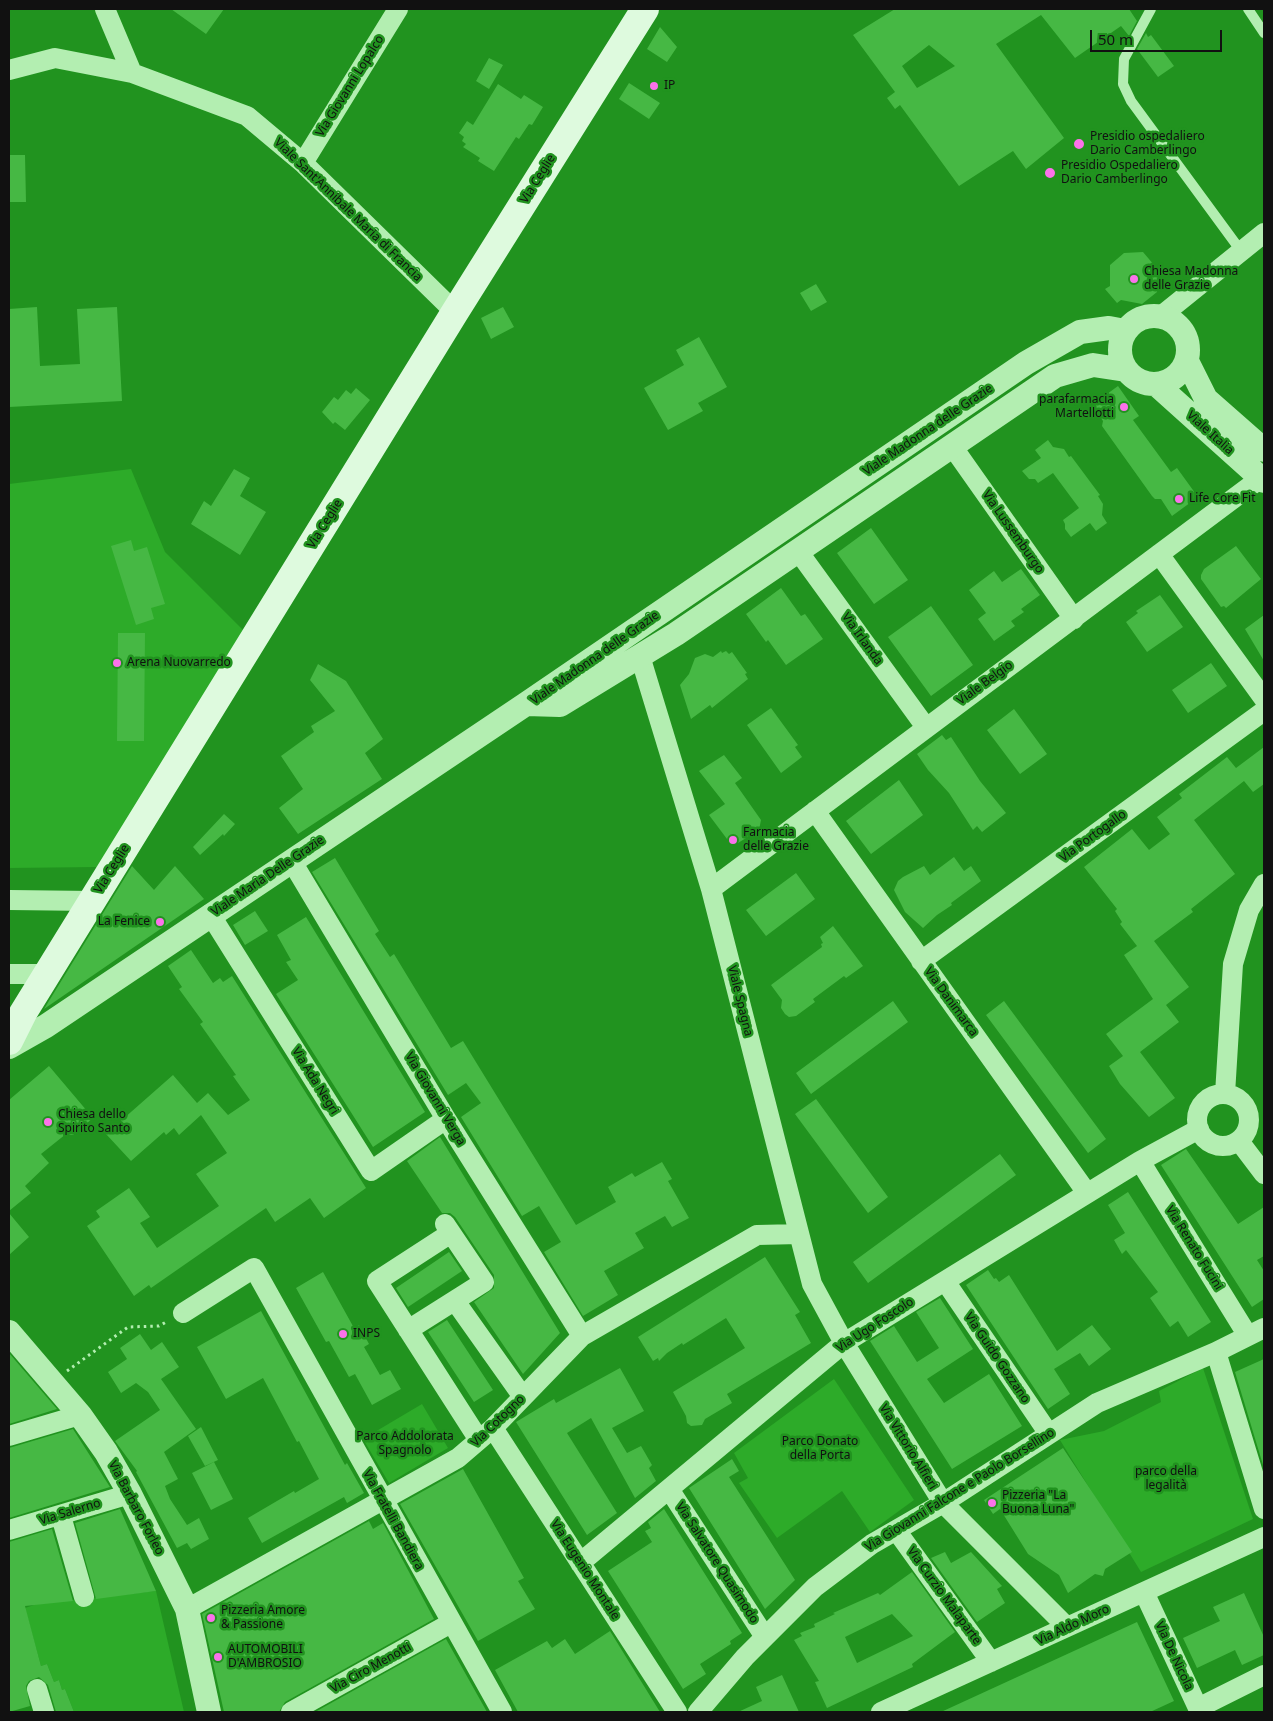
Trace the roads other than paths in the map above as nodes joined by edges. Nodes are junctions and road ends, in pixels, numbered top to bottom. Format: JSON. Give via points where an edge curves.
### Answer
{"nodes":[{"id":1,"x":106,"y":9,"type":"edge"},
{"id":2,"x":398,"y":9,"type":"edge"},
{"id":3,"x":645,"y":9,"type":"edge"},
{"id":4,"x":1151,"y":9,"type":"edge"},
{"id":5,"x":1248,"y":9,"type":"edge"},
{"id":6,"x":1264,"y":33,"type":"edge"},
{"id":7,"x":9,"y":70,"type":"edge"},
{"id":8,"x":132,"y":73,"type":"junction"},
{"id":9,"x":303,"y":163,"type":"junction"},
{"id":10,"x":1264,"y":233,"type":"edge"},
{"id":11,"x":1241,"y":252,"type":"junction"},
{"id":12,"x":455,"y":312,"type":"junction"},
{"id":13,"x":1161,"y":316,"type":"junction"},
{"id":14,"x":1125,"y":331,"type":"junction"},
{"id":15,"x":1187,"y":361,"type":"junction"},
{"id":16,"x":1126,"y":370,"type":"junction"},
{"id":17,"x":1156,"y":384,"type":"junction"},
{"id":18,"x":952,"y":446,"type":"junction"},
{"id":19,"x":1264,"y":450,"type":"edge"},
{"id":20,"x":1263,"y":479,"type":"edge"},
{"id":21,"x":798,"y":551,"type":"junction"},
{"id":22,"x":1160,"y":554,"type":"junction"},
{"id":23,"x":1074,"y":619,"type":"junction"},
{"id":24,"x":640,"y":656,"type":"junction"},
{"id":25,"x":1264,"y":700,"type":"edge"},
{"id":26,"x":526,"y":704,"type":"junction"},
{"id":27,"x":1264,"y":710,"type":"edge"},
{"id":28,"x":926,"y":726,"type":"junction"},
{"id":29,"x":815,"y":811,"type":"junction"},
{"id":30,"x":291,"y":860,"type":"junction"},
{"id":31,"x":1264,"y":884,"type":"edge"},
{"id":32,"x":711,"y":888,"type":"junction"},
{"id":33,"x":9,"y":900,"type":"edge"},
{"id":34,"x":93,"y":901,"type":"junction"},
{"id":35,"x":210,"y":914,"type":"junction"},
{"id":36,"x":921,"y":961,"type":"junction"},
{"id":37,"x":9,"y":974,"type":"edge"},
{"id":38,"x":48,"y":974,"type":"junction"},
{"id":39,"x":9,"y":1041,"type":"edge"},
{"id":40,"x":9,"y":1047,"type":"edge"},
{"id":41,"x":1225,"y":1094,"type":"junction"},
{"id":42,"x":446,"y":1119,"type":"junction"},
{"id":43,"x":1199,"y":1130,"type":"junction"},
{"id":44,"x":1239,"y":1141,"type":"junction"},
{"id":45,"x":1140,"y":1161,"type":"junction"},
{"id":46,"x":1264,"y":1174,"type":"edge"},
{"id":47,"x":1087,"y":1193,"type":"junction"},
{"id":48,"x":800,"y":1234,"type":"junction"},
{"id":49,"x":945,"y":1281,"type":"junction"},
{"id":50,"x":455,"y":1301,"type":"junction"},
{"id":51,"x":183,"y":1313,"type":"road end"},
{"id":52,"x":408,"y":1330,"type":"junction"},
{"id":53,"x":9,"y":1332,"type":"edge"},
{"id":54,"x":1256,"y":1332,"type":"edge"},
{"id":55,"x":582,"y":1336,"type":"junction"},
{"id":56,"x":844,"y":1344,"type":"junction"},
{"id":57,"x":1216,"y":1352,"type":"junction"},
{"id":58,"x":523,"y":1397,"type":"junction"},
{"id":59,"x":80,"y":1415,"type":"junction"},
{"id":60,"x":486,"y":1434,"type":"junction"},
{"id":61,"x":1049,"y":1434,"type":"junction"},
{"id":62,"x":9,"y":1436,"type":"edge"},
{"id":63,"x":669,"y":1489,"type":"junction"},
{"id":64,"x":130,"y":1494,"type":"junction"},
{"id":65,"x":382,"y":1500,"type":"junction"},
{"id":66,"x":943,"y":1503,"type":"junction"},
{"id":67,"x":1264,"y":1509,"type":"edge"},
{"id":68,"x":61,"y":1516,"type":"junction"},
{"id":69,"x":9,"y":1530,"type":"edge"},
{"id":70,"x":896,"y":1530,"type":"junction"},
{"id":71,"x":1264,"y":1537,"type":"edge"},
{"id":72,"x":580,"y":1563,"type":"junction"},
{"id":73,"x":1144,"y":1592,"type":"junction"},
{"id":74,"x":84,"y":1597,"type":"dead end"},
{"id":75,"x":187,"y":1609,"type":"junction"},
{"id":76,"x":451,"y":1623,"type":"junction"},
{"id":77,"x":1067,"y":1628,"type":"junction"},
{"id":78,"x":765,"y":1637,"type":"junction"},
{"id":79,"x":991,"y":1662,"type":"junction"},
{"id":80,"x":1264,"y":1675,"type":"edge"},
{"id":81,"x":38,"y":1689,"type":"dead end"},
{"id":82,"x":44,"y":1712,"type":"edge"},
{"id":83,"x":209,"y":1712,"type":"edge"},
{"id":84,"x":292,"y":1712,"type":"edge"},
{"id":85,"x":502,"y":1712,"type":"edge"},
{"id":86,"x":677,"y":1712,"type":"edge"},
{"id":87,"x":698,"y":1712,"type":"edge"},
{"id":88,"x":881,"y":1712,"type":"edge"}],
"edges":[{"from":1,"to":8,"type":"street"},
{"from":2,"to":9,"type":"street","name":"Via Giovanni Lopalco"},
{"from":3,"to":12,"type":"main road","name":"Via Ceglie"},
{"from":4,"to":11,"type":"lane","via":[[1124,59],[1123,84],[1131,100]]},
{"from":5,"to":6,"type":"lane"},
{"from":7,"to":8,"type":"street","name":"Viale Sant'Annibale Maria di Francia","via":[[55,58]]},
{"from":8,"to":9,"type":"street","name":"Viale Sant'Annibale Maria di Francia","via":[[247,116]]},
{"from":9,"to":12,"type":"street","name":"Viale Sant'Annibale Maria di Francia"},
{"from":10,"to":11,"type":"street"},
{"from":11,"to":13,"type":"street"},
{"from":12,"to":34,"type":"main road","name":"Via Ceglie"},
{"from":13,"to":14,"type":"street","via":[[1149,316],[1134,322]]},
{"from":13,"to":15,"type":"street","via":[[1181,329],[1188,349]]},
{"from":14,"to":16,"type":"street","via":[[1119,347],[1120,359]]},
{"from":14,"to":26,"type":"street","name":"Viale Madonna delle Grazie","via":[[1109,328],[1080,332],[1026,363]]},
{"from":15,"to":17,"type":"street","via":[[1179,374]]},
{"from":15,"to":19,"type":"street","name":"Viale Italia","via":[[1206,399]]},
{"from":16,"to":17,"type":"street","via":[[1134,379]]},
{"from":16,"to":18,"type":"street","name":"Viale Madonna delle Grazie","via":[[1093,365],[1055,376]]},
{"from":17,"to":20,"type":"street","name":"Viale Italia"},
{"from":18,"to":21,"type":"street","name":"Viale Madonna delle Grazie"},
{"from":18,"to":23,"type":"street","name":"Via Lussemburgo"},
{"from":20,"to":22,"type":"street","name":"Viale Belgio"},
{"from":21,"to":24,"type":"street","name":"Viale Madonna delle Grazie"},
{"from":21,"to":28,"type":"street","name":"Via Irlanda"},
{"from":22,"to":23,"type":"street","name":"Viale Belgio"},
{"from":22,"to":25,"type":"street"},
{"from":23,"to":28,"type":"street","name":"Viale Belgio"},
{"from":24,"to":26,"type":"street","name":"Viale Madonna delle Grazie","via":[[560,704]]},
{"from":24,"to":32,"type":"street","name":"Viale Spagna"},
{"from":26,"to":30,"type":"street","name":"Viale Maria Delle Grazie"},
{"from":27,"to":36,"type":"street","name":"Via Portogallo"},
{"from":28,"to":29,"type":"street","name":"Viale Belgio"},
{"from":29,"to":32,"type":"street","name":"Viale Belgio"},
{"from":29,"to":36,"type":"street","name":"Via Danimarca"},
{"from":30,"to":35,"type":"street","name":"Viale Maria Delle Grazie"},
{"from":30,"to":42,"type":"street","name":"Via Giovanni Verga"},
{"from":31,"to":41,"type":"street","via":[[1249,910],[1233,964]]},
{"from":32,"to":48,"type":"street","name":"Viale Spagna"},
{"from":33,"to":34,"type":"street"},
{"from":34,"to":38,"type":"main road","name":"Via Ceglie"},
{"from":35,"to":40,"type":"street","name":"Viale Maria Delle Grazie","via":[[46,1026]]},
{"from":35,"to":42,"type":"street","name":"Via Ada Negri","via":[[371,1170]]},
{"from":36,"to":47,"type":"street","name":"Via Danimarca"},
{"from":37,"to":38,"type":"street"},
{"from":38,"to":39,"type":"main road","name":"Via Ceglie"},
{"from":41,"to":43,"type":"street","via":[[1207,1098],[1199,1109],[1196,1122]]},
{"from":41,"to":44,"type":"street","via":[[1234,1095],[1245,1104],[1249,1117],[1247,1131]]},
{"from":42,"to":55,"type":"street","name":"Via Giovanni Verga"},
{"from":43,"to":44,"type":"street","via":[[1212,1144],[1226,1146]]},
{"from":43,"to":45,"type":"street","name":"Via Ugo Foscolo"},
{"from":44,"to":46,"type":"street"},
{"from":45,"to":47,"type":"street","name":"Via Ugo Foscolo"},
{"from":45,"to":54,"type":"street","name":"Via Renato Fucini"},
{"from":47,"to":49,"type":"street","name":"Via Ugo Foscolo"},
{"from":48,"to":55,"type":"street","name":"Via Cotogno","via":[[758,1235]]},
{"from":48,"to":56,"type":"street","name":"Viale Spagna","via":[[812,1284]]},
{"from":49,"to":56,"type":"street","name":"Via Ugo Foscolo"},
{"from":49,"to":61,"type":"street","name":"Via Guido Gozzano"},
{"from":50,"to":52,"type":"street"},
{"from":50,"to":52,"type":"street","name":"Via Eugenio Montale","via":[[484,1282],[448,1228],[377,1281]]},
{"from":50,"to":58,"type":"street"},
{"from":51,"to":65,"type":"street","name":"Via Fratelli Bandiera","via":[[254,1268]]},
{"from":52,"to":60,"type":"street","name":"Via Eugenio Montale"},
{"from":53,"to":59,"type":"street","name":"Via Barbaro Forleo"},
{"from":54,"to":57,"type":"street","name":"Via Giovanni Falcone e Paolo Borsellino"},
{"from":55,"to":58,"type":"street","name":"Via Cotogno"},
{"from":56,"to":63,"type":"street","name":"Via Ugo Foscolo"},
{"from":56,"to":66,"type":"street","name":"Via Vittorio Alfieri"},
{"from":57,"to":61,"type":"street","name":"Via Giovanni Falcone e Paolo Borsellino","via":[[1097,1403]]},
{"from":57,"to":67,"type":"street"},
{"from":58,"to":60,"type":"street","name":"Via Cotogno"},
{"from":59,"to":62,"type":"street"},
{"from":59,"to":64,"type":"street","name":"Via Barbaro Forleo"},
{"from":60,"to":65,"type":"street","name":"Via Cotogno","via":[[458,1458]]},
{"from":60,"to":72,"type":"street","name":"Via Eugenio Montale"},
{"from":61,"to":66,"type":"street","name":"Via Giovanni Falcone e Paolo Borsellino"},
{"from":63,"to":72,"type":"street","name":"Via Ugo Foscolo"},
{"from":63,"to":78,"type":"street","name":"Via Salvatore Quasimodo"},
{"from":64,"to":68,"type":"street","name":"Via Salerno"},
{"from":64,"to":75,"type":"street","name":"Via Barbaro Forleo"},
{"from":65,"to":75,"type":"street","name":"Via Cotogno"},
{"from":65,"to":76,"type":"street","name":"Via Fratelli Bandiera"},
{"from":66,"to":70,"type":"street","name":"Via Giovanni Falcone e Paolo Borsellino"},
{"from":66,"to":77,"type":"street","name":"Via Vittorio Alfieri"},
{"from":68,"to":69,"type":"street","name":"Via Salerno"},
{"from":68,"to":74,"type":"street"},
{"from":70,"to":78,"type":"street","name":"Via Giovanni Falcone e Paolo Borsellino","via":[[815,1587]]},
{"from":70,"to":79,"type":"street","name":"Via Curzio Malaparte"},
{"from":71,"to":73,"type":"street","name":"Via Aldo Moro"},
{"from":72,"to":86,"type":"street","name":"Via Eugenio Montale"},
{"from":73,"to":77,"type":"street","name":"Via Aldo Moro"},
{"from":73,"to":80,"type":"street","name":"Via De Nicola","via":[[1198,1708]]},
{"from":75,"to":83,"type":"street","name":"Via Barbaro Forleo"},
{"from":76,"to":84,"type":"street","name":"Via Ciro Menotti"},
{"from":76,"to":85,"type":"street","name":"Via Fratelli Bandiera"},
{"from":77,"to":79,"type":"street","name":"Via Aldo Moro"},
{"from":78,"to":87,"type":"street","name":"Via Giovanni Falcone e Paolo Borsellino"},
{"from":79,"to":88,"type":"street","name":"Via Aldo Moro"},
{"from":81,"to":82,"type":"street"}]}
